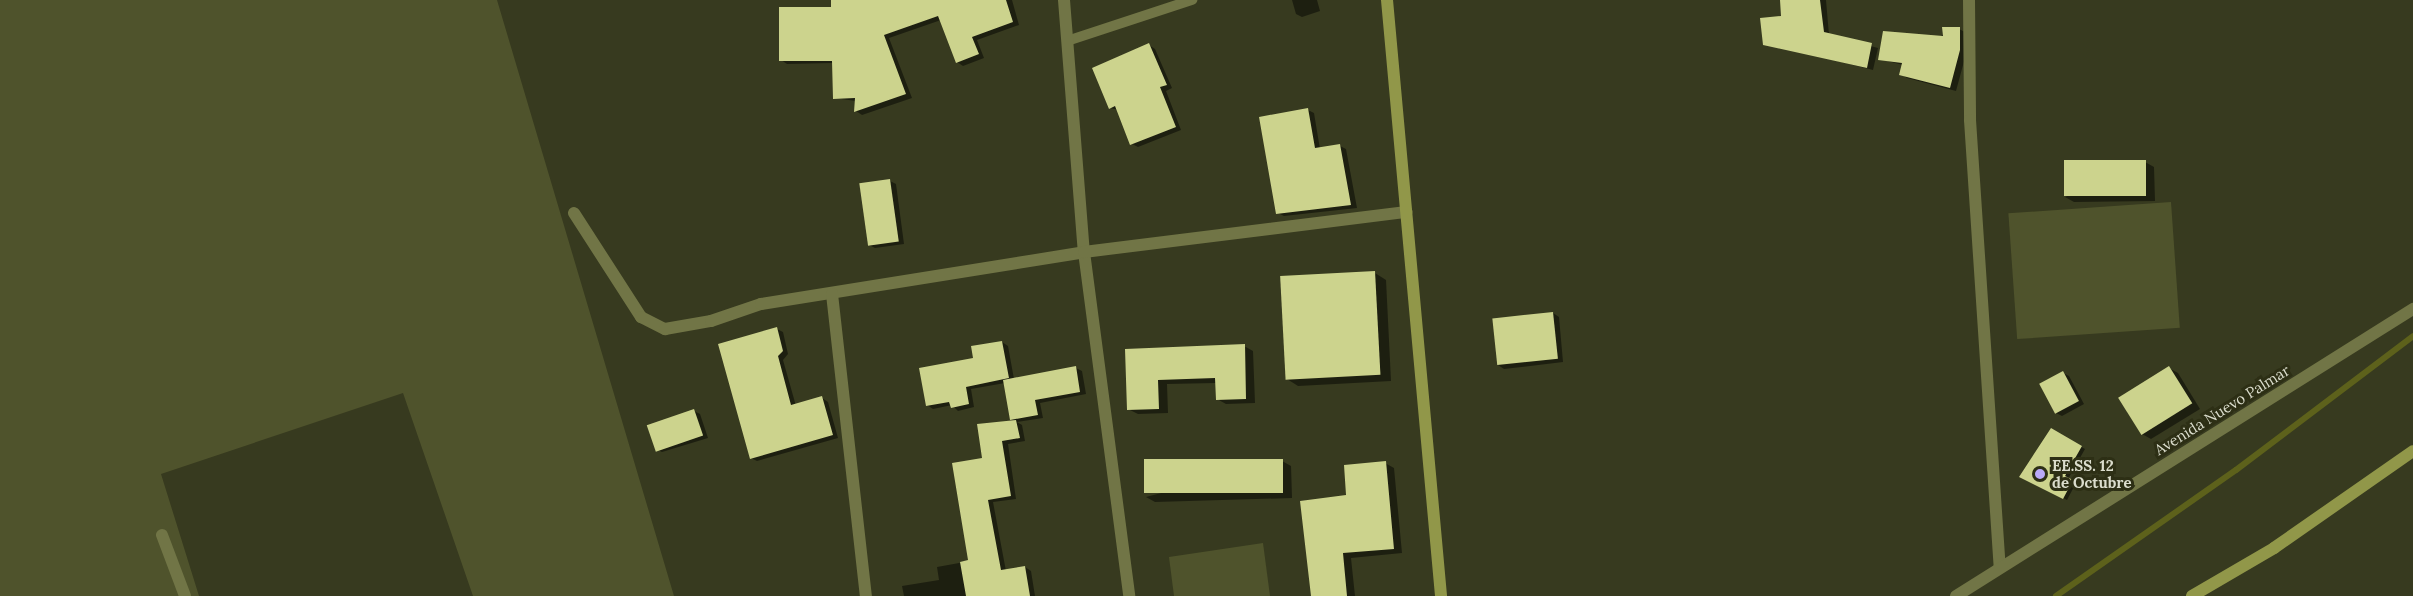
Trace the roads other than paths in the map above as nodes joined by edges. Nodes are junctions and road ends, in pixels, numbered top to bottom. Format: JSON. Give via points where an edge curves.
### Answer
{"nodes":[{"id":1,"x":1064,"y":0,"type":"edge"},
{"id":2,"x":1192,"y":0,"type":"edge"},
{"id":3,"x":1387,"y":0,"type":"edge"},
{"id":4,"x":1969,"y":0,"type":"edge"},
{"id":5,"x":1067,"y":41,"type":"junction"},
{"id":6,"x":1407,"y":212,"type":"junction"},
{"id":7,"x":574,"y":213,"type":"dead end"},
{"id":8,"x":1084,"y":252,"type":"junction"},
{"id":9,"x":832,"y":294,"type":"junction"},
{"id":10,"x":2413,"y":309,"type":"edge"},
{"id":11,"x":2413,"y":451,"type":"edge"},
{"id":12,"x":162,"y":535,"type":"dead end"},
{"id":13,"x":2000,"y":566,"type":"junction"},
{"id":14,"x":185,"y":596,"type":"edge"},
{"id":15,"x":866,"y":596,"type":"edge"},
{"id":16,"x":1130,"y":596,"type":"edge"},
{"id":17,"x":1441,"y":596,"type":"edge"},
{"id":18,"x":1956,"y":596,"type":"edge"},
{"id":19,"x":2192,"y":596,"type":"edge"}],
"edges":[{"from":1,"to":5,"type":"street"},
{"from":2,"to":5,"type":"lane"},
{"from":3,"to":6,"type":"main road"},
{"from":4,"to":13,"type":"street","via":[[1970,120]]},
{"from":5,"to":8,"type":"street"},
{"from":6,"to":8,"type":"street"},
{"from":6,"to":17,"type":"main road"},
{"from":7,"to":9,"type":"street","via":[[641,317],[665,329],[711,321],[761,304]]},
{"from":8,"to":9,"type":"street"},
{"from":8,"to":16,"type":"street"},
{"from":9,"to":15,"type":"street"},
{"from":10,"to":13,"type":"street","name":"Avenida Nuevo Palmar"},
{"from":11,"to":19,"type":"main road","via":[[2274,548]]},
{"from":12,"to":14,"type":"street"},
{"from":13,"to":18,"type":"street","name":"Avenida Nuevo Palmar"}]}
